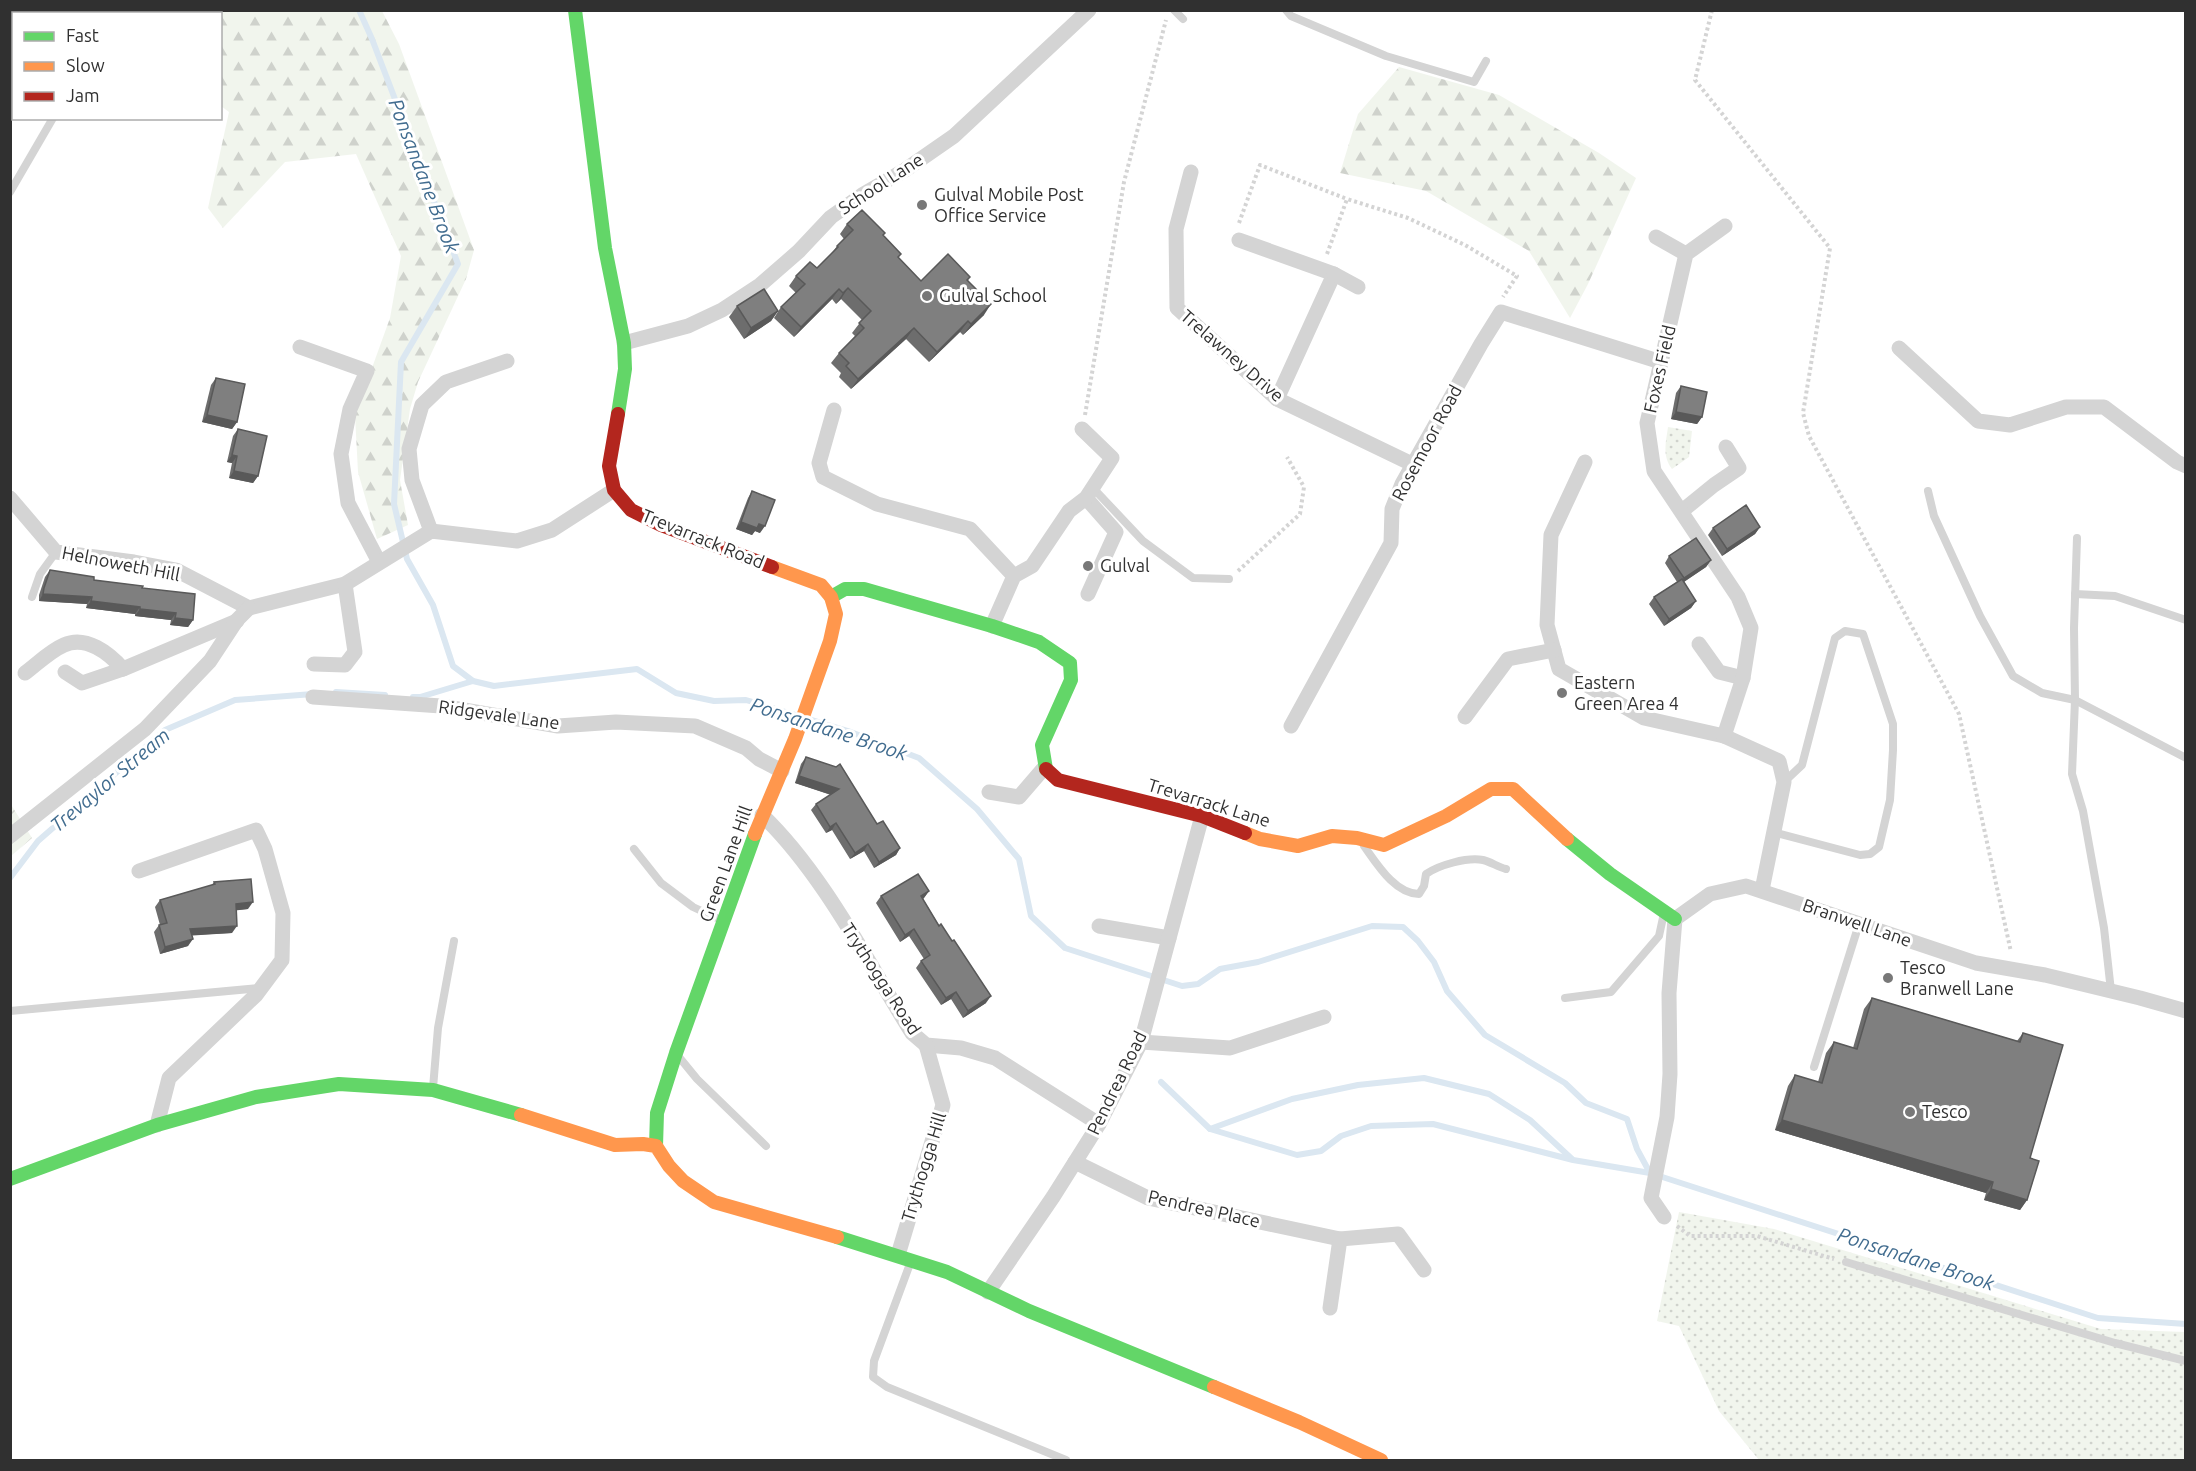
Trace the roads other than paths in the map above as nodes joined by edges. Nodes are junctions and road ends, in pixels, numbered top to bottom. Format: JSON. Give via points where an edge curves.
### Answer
{"nodes":[{"id":1,"x":574,"y":10,"type":"edge"},
{"id":2,"x":1089,"y":10,"type":"edge"},
{"id":3,"x":1174,"y":10,"type":"edge"},
{"id":4,"x":1287,"y":10,"type":"edge"},
{"id":5,"x":1183,"y":19,"type":"dead end"},
{"id":6,"x":1486,"y":61,"type":"dead end"},
{"id":7,"x":52,"y":120,"type":"edge"},
{"id":8,"x":1191,"y":172,"type":"dead end"},
{"id":9,"x":10,"y":192,"type":"edge"},
{"id":10,"x":1725,"y":226,"type":"dead end"},
{"id":11,"x":1656,"y":237,"type":"dead end"},
{"id":12,"x":1240,"y":240,"type":"road end"},
{"id":13,"x":1686,"y":254,"type":"junction"},
{"id":14,"x":1328,"y":272,"type":"junction"},
{"id":15,"x":1358,"y":287,"type":"dead end"},
{"id":16,"x":624,"y":344,"type":"junction"},
{"id":17,"x":300,"y":347,"type":"dead end"},
{"id":18,"x":1899,"y":348,"type":"dead end"},
{"id":19,"x":507,"y":361,"type":"dead end"},
{"id":20,"x":1661,"y":362,"type":"junction"},
{"id":21,"x":1277,"y":399,"type":"junction"},
{"id":22,"x":834,"y":410,"type":"dead end"},
{"id":23,"x":1082,"y":429,"type":"road end"},
{"id":24,"x":1726,"y":447,"type":"dead end"},
{"id":25,"x":1585,"y":462,"type":"dead end"},
{"id":26,"x":1412,"y":464,"type":"junction"},
{"id":27,"x":2186,"y":466,"type":"edge"},
{"id":28,"x":614,"y":490,"type":"junction"},
{"id":29,"x":1928,"y":491,"type":"dead end"},
{"id":30,"x":1089,"y":493,"type":"junction"},
{"id":31,"x":10,"y":498,"type":"edge"},
{"id":32,"x":1682,"y":511,"type":"junction"},
{"id":33,"x":426,"y":533,"type":"junction"},
{"id":34,"x":2077,"y":537,"type":"dead end"},
{"id":35,"x":56,"y":552,"type":"junction"},
{"id":36,"x":379,"y":561,"type":"junction"},
{"id":37,"x":1014,"y":576,"type":"junction"},
{"id":38,"x":1228,"y":579,"type":"road end"},
{"id":39,"x":345,"y":584,"type":"junction"},
{"id":40,"x":1088,"y":594,"type":"dead end"},
{"id":41,"x":2075,"y":594,"type":"junction"},
{"id":42,"x":32,"y":597,"type":"dead end"},
{"id":43,"x":831,"y":597,"type":"junction"},
{"id":44,"x":249,"y":608,"type":"junction"},
{"id":45,"x":2186,"y":620,"type":"edge"},
{"id":46,"x":237,"y":621,"type":"junction"},
{"id":47,"x":992,"y":626,"type":"junction"},
{"id":48,"x":1699,"y":644,"type":"dead end"},
{"id":49,"x":1554,"y":650,"type":"junction"},
{"id":50,"x":314,"y":664,"type":"dead end"},
{"id":51,"x":123,"y":669,"type":"junction"},
{"id":52,"x":65,"y":672,"type":"dead end"},
{"id":53,"x":25,"y":673,"type":"dead end"},
{"id":54,"x":1743,"y":678,"type":"junction"},
{"id":55,"x":313,"y":697,"type":"dead end"},
{"id":56,"x":2075,"y":700,"type":"junction"},
{"id":57,"x":1465,"y":717,"type":"dead end"},
{"id":58,"x":1291,"y":726,"type":"dead end"},
{"id":59,"x":1724,"y":736,"type":"junction"},
{"id":60,"x":2186,"y":758,"type":"edge"},
{"id":61,"x":1044,"y":768,"type":"junction"},
{"id":62,"x":782,"y":771,"type":"junction"},
{"id":63,"x":1784,"y":783,"type":"junction"},
{"id":64,"x":989,"y":792,"type":"dead end"},
{"id":65,"x":762,"y":815,"type":"junction"},
{"id":66,"x":1202,"y":816,"type":"junction"},
{"id":67,"x":1773,"y":832,"type":"junction"},
{"id":68,"x":10,"y":836,"type":"edge"},
{"id":69,"x":1357,"y":838,"type":"junction"},
{"id":70,"x":634,"y":849,"type":"dead end"},
{"id":71,"x":1506,"y":869,"type":"dead end"},
{"id":72,"x":139,"y":871,"type":"dead end"},
{"id":73,"x":1762,"y":890,"type":"junction"},
{"id":74,"x":1669,"y":915,"type":"junction"},
{"id":75,"x":724,"y":922,"type":"junction"},
{"id":76,"x":1859,"y":924,"type":"junction"},
{"id":77,"x":1099,"y":926,"type":"dead end"},
{"id":78,"x":1169,"y":939,"type":"junction"},
{"id":79,"x":454,"y":940,"type":"dead end"},
{"id":80,"x":262,"y":988,"type":"junction"},
{"id":81,"x":2111,"y":991,"type":"junction"},
{"id":82,"x":1565,"y":998,"type":"dead end"},
{"id":83,"x":10,"y":1011,"type":"edge"},
{"id":84,"x":2186,"y":1011,"type":"edge"},
{"id":85,"x":1324,"y":1017,"type":"dead end"},
{"id":86,"x":1141,"y":1042,"type":"junction"},
{"id":87,"x":926,"y":1045,"type":"junction"},
{"id":88,"x":676,"y":1053,"type":"junction"},
{"id":89,"x":1814,"y":1067,"type":"dead end"},
{"id":90,"x":433,"y":1090,"type":"junction"},
{"id":91,"x":1099,"y":1124,"type":"junction"},
{"id":92,"x":157,"y":1125,"type":"junction"},
{"id":93,"x":656,"y":1146,"type":"junction"},
{"id":94,"x":766,"y":1146,"type":"dead end"},
{"id":95,"x":1075,"y":1162,"type":"junction"},
{"id":96,"x":10,"y":1179,"type":"edge"},
{"id":97,"x":1664,"y":1216,"type":"road end"},
{"id":98,"x":1340,"y":1239,"type":"junction"},
{"id":99,"x":905,"y":1257,"type":"junction"},
{"id":100,"x":1846,"y":1262,"type":"road end"},
{"id":101,"x":1424,"y":1270,"type":"dead end"},
{"id":102,"x":988,"y":1292,"type":"junction"},
{"id":103,"x":1330,"y":1308,"type":"dead end"},
{"id":104,"x":2186,"y":1361,"type":"edge"},
{"id":105,"x":1066,"y":1461,"type":"edge"},
{"id":106,"x":1381,"y":1461,"type":"edge"}],
"edges":[{"from":1,"to":16,"type":"main road","via":[[605,248]]},
{"from":2,"to":16,"type":"street","name":"School Lane","via":[[954,135],[831,217],[760,285],[688,326]]},
{"from":3,"to":5,"type":"lane"},
{"from":4,"to":6,"type":"lane","via":[[1291,16],[1386,56],[1474,82]]},
{"from":7,"to":9,"type":"lane"},
{"from":8,"to":21,"type":"street","name":"Trelawney Drive","via":[[1176,229],[1177,308]]},
{"from":10,"to":13,"type":"street"},
{"from":11,"to":13,"type":"street"},
{"from":12,"to":14,"type":"street"},
{"from":13,"to":20,"type":"street","name":"Foxes Field"},
{"from":14,"to":15,"type":"street"},
{"from":14,"to":21,"type":"street"},
{"from":16,"to":28,"type":"main road","via":[[625,369],[609,466]]},
{"from":17,"to":36,"type":"street","via":[[367,371],[350,409],[341,454],[348,503]]},
{"from":18,"to":27,"type":"street","via":[[1978,421],[2010,425],[2066,407],[2104,407]]},
{"from":19,"to":33,"type":"street","via":[[446,382],[422,405],[409,449],[412,480]]},
{"from":20,"to":26,"type":"street","name":"Rosemoor Road","via":[[1501,312]]},
{"from":20,"to":32,"type":"street","name":"Foxes Field","via":[[1647,423],[1652,461],[1654,471]]},
{"from":21,"to":26,"type":"street","name":"Trelawney Drive"},
{"from":22,"to":37,"type":"street","via":[[819,463],[824,477],[877,504],[970,529]]},
{"from":23,"to":30,"type":"street","via":[[1112,458]]},
{"from":24,"to":32,"type":"street","via":[[1739,468]]},
{"from":25,"to":49,"type":"street","via":[[1551,535],[1547,625]]},
{"from":26,"to":58,"type":"street","name":"Rosemoor Road","via":[[1392,509],[1391,543]]},
{"from":28,"to":33,"type":"street","via":[[552,530],[517,541]]},
{"from":28,"to":43,"type":"main road","name":"Trevarrack Road","via":[[631,510],[661,525],[821,585]]},
{"from":29,"to":56,"type":"lane","via":[[1934,516],[1980,616],[2013,676],[2042,693]]},
{"from":30,"to":37,"type":"street","via":[[1069,512],[1032,566]]},
{"from":30,"to":38,"type":"lane","via":[[1193,578]]},
{"from":30,"to":40,"type":"street","via":[[1116,532]]},
{"from":31,"to":35,"type":"street","name":"Helnoweth Hill"},
{"from":32,"to":54,"type":"street","name":"Foxes Field","via":[[1738,597],[1751,628]]},
{"from":33,"to":36,"type":"street"},
{"from":34,"to":41,"type":"lane"},
{"from":35,"to":42,"type":"lane","via":[[40,574]]},
{"from":35,"to":44,"type":"street","name":"Helnoweth Hill","via":[[176,570]]},
{"from":36,"to":39,"type":"street"},
{"from":37,"to":47,"type":"street"},
{"from":39,"to":44,"type":"street"},
{"from":39,"to":50,"type":"street","via":[[355,652],[345,665]]},
{"from":41,"to":45,"type":"lane","via":[[2115,596]]},
{"from":41,"to":56,"type":"lane"},
{"from":43,"to":47,"type":"main road","via":[[846,589],[864,589]]},
{"from":43,"to":62,"type":"main road","name":"Green Lane Hill","via":[[836,614],[830,641]]},
{"from":44,"to":46,"type":"street"},
{"from":46,"to":51,"type":"street"},
{"from":46,"to":68,"type":"street","via":[[210,661],[145,729]]},
{"from":47,"to":61,"type":"main road","via":[[1039,642],[1070,663],[1071,680],[1042,746]]},
{"from":48,"to":54,"type":"street","via":[[1719,672]]},
{"from":49,"to":57,"type":"street","via":[[1508,659]]},
{"from":49,"to":59,"type":"street","via":[[1560,669],[1644,718]]},
{"from":51,"to":52,"type":"street","via":[[81,683]]},
{"from":51,"to":53,"type":"street","via":[[103,650],[81,642],[65,644]]},
{"from":54,"to":59,"type":"street","name":"Foxes Field"},
{"from":55,"to":62,"type":"street","name":"Ridgevale Lane","via":[[441,706],[558,726],[616,722],[695,726],[746,748]]},
{"from":56,"to":60,"type":"lane"},
{"from":56,"to":81,"type":"lane","via":[[2072,774],[2083,811]]},
{"from":59,"to":63,"type":"street","via":[[1779,761]]},
{"from":61,"to":64,"type":"street","via":[[1019,797]]},
{"from":61,"to":66,"type":"main road","name":"Trevarrack Lane","via":[[1058,780]]},
{"from":62,"to":65,"type":"main road","name":"Green Lane Hill"},
{"from":63,"to":67,"type":"street"},
{"from":63,"to":67,"type":"lane","via":[[1802,765],[1835,638],[1845,631],[1863,634],[1893,724],[1890,801],[1879,847],[1860,855]]},
{"from":65,"to":75,"type":"main road","name":"Green Lane Hill"},
{"from":65,"to":87,"type":"street","name":"Trythogga Road","via":[[787,840],[825,892],[912,1033]]},
{"from":66,"to":69,"type":"main road","name":"Trevarrack Lane","via":[[1260,839],[1298,846],[1332,836]]},
{"from":66,"to":78,"type":"street","name":"Pendrea Road"},
{"from":67,"to":73,"type":"street"},
{"from":69,"to":71,"type":"lane","via":[[1401,889],[1412,894],[1419,894],[1426,873],[1436,868],[1482,860]]},
{"from":69,"to":74,"type":"main road","name":"Trevarrack Lane","via":[[1384,845],[1446,816],[1491,789],[1513,789],[1601,870]]},
{"from":70,"to":75,"type":"lane","via":[[661,883],[693,907]]},
{"from":72,"to":80,"type":"street","via":[[256,830],[282,913],[282,960]]},
{"from":73,"to":74,"type":"street","name":"Branwell Lane","via":[[1746,886],[1710,894]]},
{"from":73,"to":76,"type":"street","name":"Branwell Lane"},
{"from":74,"to":82,"type":"lane","via":[[1659,936],[1611,992]]},
{"from":74,"to":97,"type":"street","via":[[1668,1106],[1651,1198]]},
{"from":75,"to":88,"type":"main road","name":"Green Lane Hill"},
{"from":76,"to":81,"type":"street","name":"Branwell Lane","via":[[1977,963]]},
{"from":76,"to":89,"type":"lane"},
{"from":77,"to":78,"type":"street"},
{"from":78,"to":86,"type":"street","name":"Pendrea Road"},
{"from":79,"to":90,"type":"lane","via":[[438,1028]]},
{"from":80,"to":83,"type":"lane"},
{"from":80,"to":92,"type":"street","via":[[169,1078]]},
{"from":81,"to":84,"type":"street","name":"Branwell Lane"},
{"from":85,"to":86,"type":"street","via":[[1230,1048]]},
{"from":86,"to":91,"type":"street","name":"Pendrea Road"},
{"from":87,"to":91,"type":"street","name":"Trythogga Road","via":[[961,1048],[995,1058]]},
{"from":87,"to":99,"type":"street","name":"Trythogga Hill","via":[[943,1105]]},
{"from":88,"to":93,"type":"main road","name":"Green Lane Hill","via":[[657,1113]]},
{"from":88,"to":94,"type":"lane"},
{"from":90,"to":92,"type":"main road","via":[[339,1084],[256,1097]]},
{"from":90,"to":93,"type":"main road","via":[[615,1145]]},
{"from":91,"to":95,"type":"street","name":"Pendrea Road"},
{"from":92,"to":96,"type":"main road"},
{"from":93,"to":99,"type":"main road","via":[[683,1181],[714,1202]]},
{"from":95,"to":98,"type":"street","name":"Pendrea Place","via":[[1148,1198]]},
{"from":95,"to":102,"type":"street","name":"Pendrea Road"},
{"from":98,"to":101,"type":"street","name":"Pendrea Place","via":[[1398,1234]]},
{"from":98,"to":103,"type":"street"},
{"from":99,"to":102,"type":"main road"},
{"from":99,"to":105,"type":"lane","via":[[874,1361],[873,1377],[887,1387]]},
{"from":100,"to":104,"type":"lane"},
{"from":102,"to":106,"type":"main road","via":[[1299,1422]]}]}
